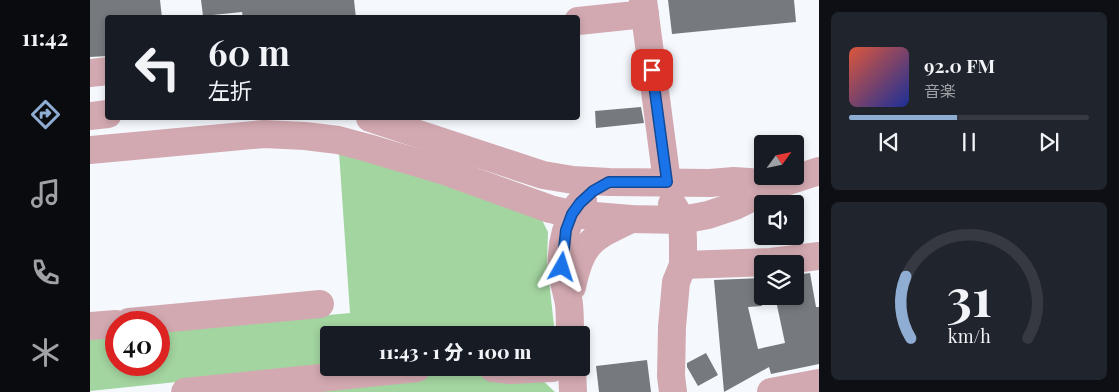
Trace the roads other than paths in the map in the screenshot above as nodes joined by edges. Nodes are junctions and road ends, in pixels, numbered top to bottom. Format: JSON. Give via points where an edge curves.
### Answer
{"nodes":[{"id":1,"x":644,"y":7,"type":"edge"},
{"id":2,"x":580,"y":21,"type":"edge"},
{"id":3,"x":105,"y":71,"type":"edge"},
{"id":4,"x":90,"y":73,"type":"edge"},
{"id":5,"x":105,"y":114,"type":"edge"},
{"id":6,"x":90,"y":116,"type":"edge"},
{"id":7,"x":376,"y":120,"type":"edge"},
{"id":8,"x":90,"y":150,"type":"edge"},
{"id":9,"x":819,"y":171,"type":"edge"},
{"id":10,"x":543,"y":176,"type":"junction"},
{"id":11,"x":804,"y":176,"type":"edge"},
{"id":12,"x":609,"y":182,"type":"junction"},
{"id":13,"x":655,"y":182,"type":"junction"},
{"id":14,"x":754,"y":182,"type":"edge"},
{"id":15,"x":777,"y":185,"type":"edge"},
{"id":16,"x":572,"y":214,"type":"junction"},
{"id":17,"x":631,"y":219,"type":"junction"},
{"id":18,"x":682,"y":220,"type":"junction"},
{"id":19,"x":582,"y":252,"type":"junction"},
{"id":20,"x":819,"y":256,"type":"edge"},
{"id":21,"x":683,"y":265,"type":"junction"},
{"id":22,"x":569,"y":302,"type":"junction"},
{"id":23,"x":320,"y":304,"type":"dead end"},
{"id":24,"x":170,"y":318,"type":"edge"},
{"id":25,"x":105,"y":325,"type":"edge"},
{"id":26,"x":90,"y":326,"type":"edge"},
{"id":27,"x":570,"y":326,"type":"edge"},
{"id":28,"x":356,"y":376,"type":"edge"},
{"id":29,"x":572,"y":376,"type":"edge"},
{"id":30,"x":265,"y":388,"type":"edge"},
{"id":31,"x":185,"y":392,"type":"edge"},
{"id":32,"x":573,"y":392,"type":"edge"},
{"id":33,"x":673,"y":392,"type":"edge"}],
"edges":[{"from":1,"to":2,"type":"street"},
{"from":1,"to":13,"type":"street"},
{"from":3,"to":4,"type":"street"},
{"from":5,"to":6,"type":"street"},
{"from":7,"to":10,"type":"street"},
{"from":8,"to":16,"type":"street","via":[[264,134],[338,140],[445,171]]},
{"from":9,"to":11,"type":"street"},
{"from":10,"to":12,"type":"street"},
{"from":10,"to":16,"type":"street","via":[[563,194]]},
{"from":12,"to":13,"type":"street"},
{"from":12,"to":16,"type":"street","via":[[593,191]]},
{"from":13,"to":14,"type":"street"},
{"from":13,"to":18,"type":"street"},
{"from":15,"to":18,"type":"street","via":[[735,206]]},
{"from":16,"to":17,"type":"street"},
{"from":16,"to":19,"type":"street"},
{"from":16,"to":22,"type":"street","via":[[566,230],[562,267]]},
{"from":17,"to":18,"type":"street"},
{"from":17,"to":19,"type":"street","via":[[596,238]]},
{"from":18,"to":21,"type":"street"},
{"from":19,"to":22,"type":"street"},
{"from":20,"to":21,"type":"street","via":[[771,262]]},
{"from":21,"to":33,"type":"street","via":[[676,282],[672,326],[670,376]]},
{"from":22,"to":27,"type":"street"},
{"from":23,"to":24,"type":"street"},
{"from":25,"to":26,"type":"street"},
{"from":28,"to":30,"type":"street"},
{"from":29,"to":32,"type":"street"},
{"from":30,"to":31,"type":"street"}]}
